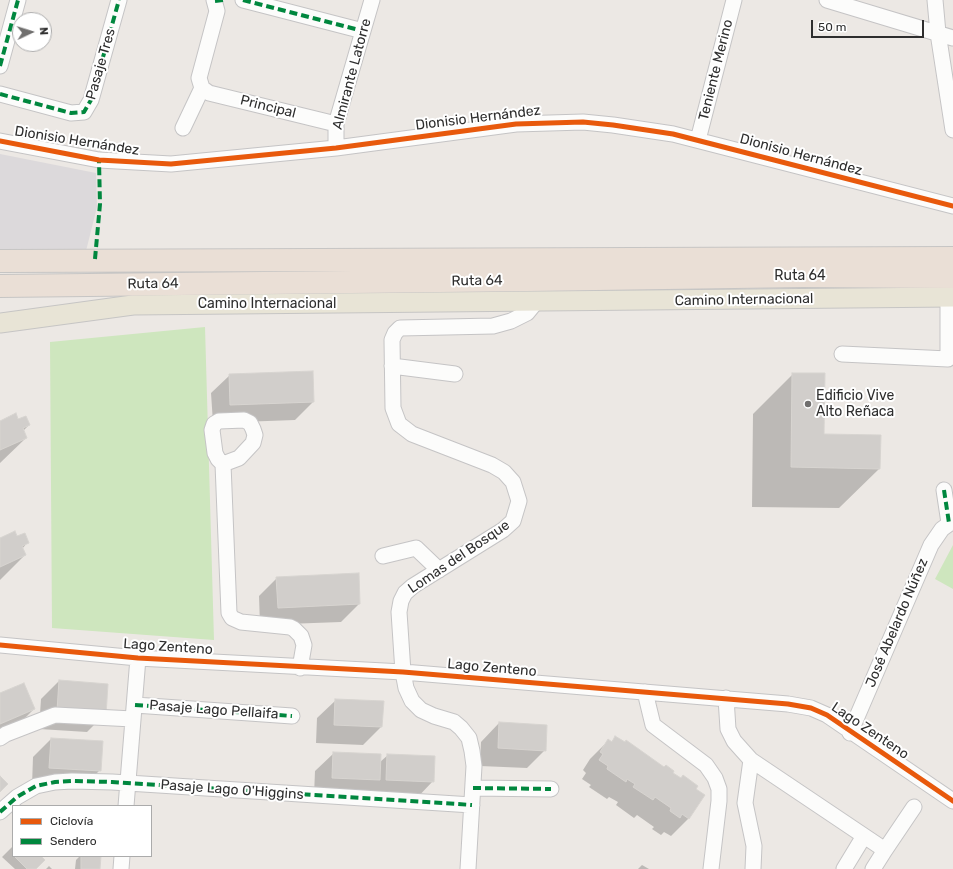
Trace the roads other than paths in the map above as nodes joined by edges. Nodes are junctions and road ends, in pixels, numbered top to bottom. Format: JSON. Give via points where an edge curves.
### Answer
{"nodes":[{"id":1,"x":18,"y":0,"type":"edge"},
{"id":2,"x":119,"y":0,"type":"edge"},
{"id":3,"x":218,"y":0,"type":"edge"},
{"id":4,"x":243,"y":0,"type":"edge"},
{"id":5,"x":372,"y":0,"type":"edge"},
{"id":6,"x":734,"y":0,"type":"edge"},
{"id":7,"x":827,"y":0,"type":"edge"},
{"id":8,"x":935,"y":0,"type":"edge"},
{"id":9,"x":363,"y":31,"type":"junction"},
{"id":10,"x":938,"y":33,"type":"junction"},
{"id":11,"x":953,"y":38,"type":"edge"},
{"id":12,"x":0,"y":66,"type":"edge"},
{"id":13,"x":202,"y":88,"type":"junction"},
{"id":14,"x":0,"y":94,"type":"edge"},
{"id":15,"x":336,"y":124,"type":"junction"},
{"id":16,"x":183,"y":128,"type":"dead end"},
{"id":17,"x":953,"y":130,"type":"edge"},
{"id":18,"x":698,"y":140,"type":"junction"},
{"id":19,"x":0,"y":141,"type":"edge"},
{"id":20,"x":336,"y":148,"type":"junction"},
{"id":21,"x":953,"y":206,"type":"edge"},
{"id":22,"x":953,"y":258,"type":"edge"},
{"id":23,"x":0,"y":261,"type":"edge"},
{"id":24,"x":0,"y":286,"type":"edge"},
{"id":25,"x":951,"y":291,"type":"edge"},
{"id":26,"x":536,"y":302,"type":"junction"},
{"id":27,"x":0,"y":323,"type":"edge"},
{"id":28,"x":842,"y":354,"type":"dead end"},
{"id":29,"x":392,"y":366,"type":"junction"},
{"id":30,"x":455,"y":374,"type":"dead end"},
{"id":31,"x":223,"y":464,"type":"dead end"},
{"id":32,"x":944,"y":490,"type":"dead end"},
{"id":33,"x":951,"y":522,"type":"edge"},
{"id":34,"x":383,"y":556,"type":"dead end"},
{"id":35,"x":439,"y":570,"type":"junction"},
{"id":36,"x":0,"y":645,"type":"edge"},
{"id":37,"x":138,"y":658,"type":"junction"},
{"id":38,"x":300,"y":668,"type":"junction"},
{"id":39,"x":403,"y":672,"type":"junction"},
{"id":40,"x":646,"y":692,"type":"junction"},
{"id":41,"x":726,"y":698,"type":"junction"},
{"id":42,"x":134,"y":712,"type":"junction"},
{"id":43,"x":292,"y":716,"type":"dead end"},
{"id":44,"x":850,"y":733,"type":"junction"},
{"id":45,"x":0,"y":738,"type":"edge"},
{"id":46,"x":751,"y":760,"type":"junction"},
{"id":47,"x":127,"y":784,"type":"junction"},
{"id":48,"x":474,"y":788,"type":"junction"},
{"id":49,"x":551,"y":789,"type":"dead end"},
{"id":50,"x":953,"y":801,"type":"edge"},
{"id":51,"x":126,"y":805,"type":"edge"},
{"id":52,"x":472,"y":805,"type":"junction"},
{"id":53,"x":914,"y":807,"type":"dead end"},
{"id":54,"x":0,"y":812,"type":"edge"},
{"id":55,"x":864,"y":836,"type":"junction"},
{"id":56,"x":885,"y":850,"type":"junction"},
{"id":57,"x":122,"y":857,"type":"edge"},
{"id":58,"x":121,"y":869,"type":"edge"},
{"id":59,"x":468,"y":869,"type":"edge"},
{"id":60,"x":711,"y":869,"type":"edge"},
{"id":61,"x":753,"y":869,"type":"edge"},
{"id":62,"x":844,"y":869,"type":"edge"},
{"id":63,"x":873,"y":869,"type":"edge"}],
"edges":[{"from":1,"to":12,"type":"street"},
{"from":2,"to":14,"type":"street","name":"Pasaje Tres","via":[[91,100],[84,112],[71,114]]},
{"from":3,"to":13,"type":"street","via":[[199,78]]},
{"from":4,"to":9,"type":"street"},
{"from":5,"to":9,"type":"street","name":"Almirante Latorre"},
{"from":6,"to":18,"type":"street","name":"Teniente Merino"},
{"from":7,"to":10,"type":"street"},
{"from":8,"to":10,"type":"street"},
{"from":9,"to":15,"type":"street","name":"Almirante Latorre"},
{"from":10,"to":11,"type":"street"},
{"from":10,"to":17,"type":"street"},
{"from":13,"to":15,"type":"street","name":"Principal","via":[[210,93]]},
{"from":13,"to":16,"type":"street"},
{"from":15,"to":20,"type":"street","name":"Almirante Latorre"},
{"from":18,"to":20,"type":"street","name":"Dionisio Hernández","via":[[613,125],[549,122],[516,124]]},
{"from":18,"to":21,"type":"street","name":"Dionisio Hernández"},
{"from":19,"to":20,"type":"street","name":"Dionisio Hernández","via":[[99,160],[148,164],[195,163]]},
{"from":22,"to":23,"type":"highway","name":"Ruta 64"},
{"from":24,"to":25,"type":"highway","name":"Ruta 64","via":[[803,276]]},
{"from":25,"to":26,"type":"main road","name":"Camino Internacional"},
{"from":25,"to":28,"type":"street","via":[[948,359]]},
{"from":26,"to":27,"type":"main road","name":"Camino Internacional","via":[[133,306]]},
{"from":26,"to":29,"type":"street","name":"Lomas del Bosque","via":[[527,313],[493,326],[400,328],[392,340]]},
{"from":29,"to":30,"type":"street"},
{"from":29,"to":35,"type":"street","name":"Lomas del Bosque","via":[[393,408],[399,424],[412,434],[504,472],[513,482],[519,501],[513,521],[503,530]]},
{"from":31,"to":38,"type":"street","via":[[229,613],[236,621],[290,627],[298,632],[304,645]]},
{"from":32,"to":33,"type":"street"},
{"from":33,"to":44,"type":"street","name":"José Abelardo Núñez","via":[[942,529],[931,545]]},
{"from":34,"to":35,"type":"street","via":[[416,548]]},
{"from":35,"to":39,"type":"street","name":"Lomas del Bosque","via":[[413,586],[405,593],[401,602],[399,612]]},
{"from":36,"to":37,"type":"street","name":"Lago Zenteno"},
{"from":37,"to":38,"type":"street","name":"Lago Zenteno"},
{"from":37,"to":42,"type":"street"},
{"from":38,"to":39,"type":"street","name":"Lago Zenteno"},
{"from":39,"to":40,"type":"street","name":"Lago Zenteno"},
{"from":39,"to":48,"type":"street","name":"Lomas del Bosque","via":[[412,701],[421,710],[454,722],[469,738],[474,766]]},
{"from":40,"to":41,"type":"street","name":"Lago Zenteno"},
{"from":40,"to":60,"type":"street","via":[[653,725],[706,765],[715,778],[719,789],[719,801]]},
{"from":41,"to":44,"type":"street","name":"Lago Zenteno","via":[[810,708],[827,715]]},
{"from":41,"to":46,"type":"street","via":[[728,729],[734,741]]},
{"from":42,"to":43,"type":"street","name":"Pasaje Lago Pellaifa"},
{"from":42,"to":45,"type":"street","name":"Pasaje Lago Pellaifa","via":[[55,715]]},
{"from":42,"to":47,"type":"street"},
{"from":44,"to":50,"type":"street","name":"Lago Zenteno"},
{"from":46,"to":55,"type":"street"},
{"from":46,"to":61,"type":"street","via":[[745,803],[754,846]]},
{"from":47,"to":51,"type":"street"},
{"from":47,"to":52,"type":"street","name":"Pasaje Lago O'Higgins"},
{"from":47,"to":54,"type":"street","name":"Pasaje Lago O'Higgins","via":[[72,781],[48,783],[25,790]]},
{"from":48,"to":49,"type":"street"},
{"from":48,"to":52,"type":"street","name":"Lomas del Bosque"},
{"from":52,"to":59,"type":"street","name":"Lomas del Bosque"},
{"from":53,"to":56,"type":"street"},
{"from":55,"to":56,"type":"street"},
{"from":55,"to":62,"type":"street"},
{"from":56,"to":63,"type":"street"},
{"from":57,"to":58,"type":"street"}]}
